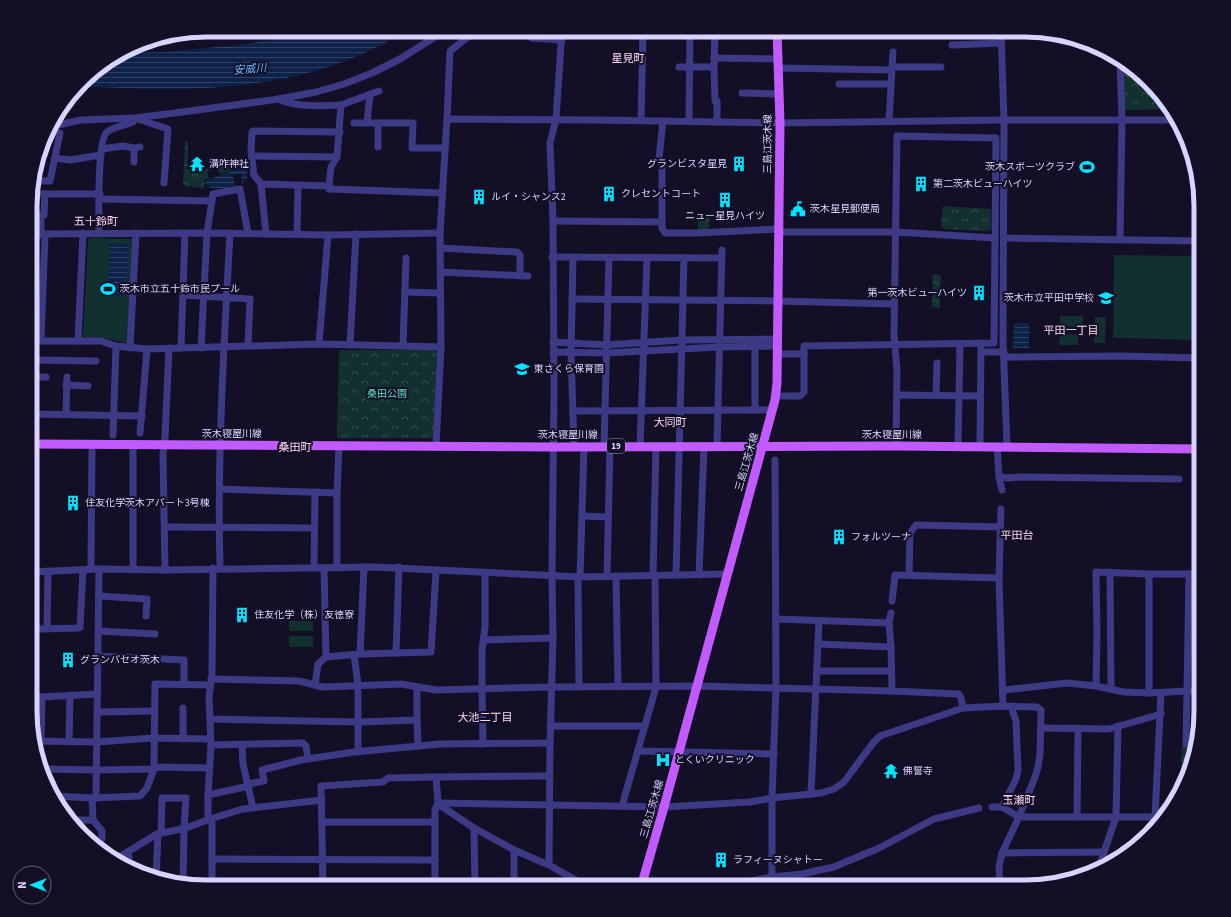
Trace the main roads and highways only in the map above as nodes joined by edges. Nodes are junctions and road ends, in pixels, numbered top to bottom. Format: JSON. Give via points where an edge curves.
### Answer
{"nodes":[{"id":1,"x":777,"y":37,"type":"edge"},
{"id":2,"x":37,"y":444,"type":"edge"},
{"id":3,"x":764,"y":446,"type":"junction"},
{"id":4,"x":1194,"y":449,"type":"edge"},
{"id":5,"x":643,"y":880,"type":"edge"}],
"edges":[{"from":1,"to":3,"type":"main road","name":"三島江茨木線","via":[[780,124],[776,396]]},
{"from":2,"to":3,"type":"main road","name":"茨木寝屋川線","number":"19"},
{"from":3,"to":4,"type":"main road","name":"茨木寝屋川線","number":"19"},
{"from":3,"to":5,"type":"main road","name":"三島江茨木線"}]}
